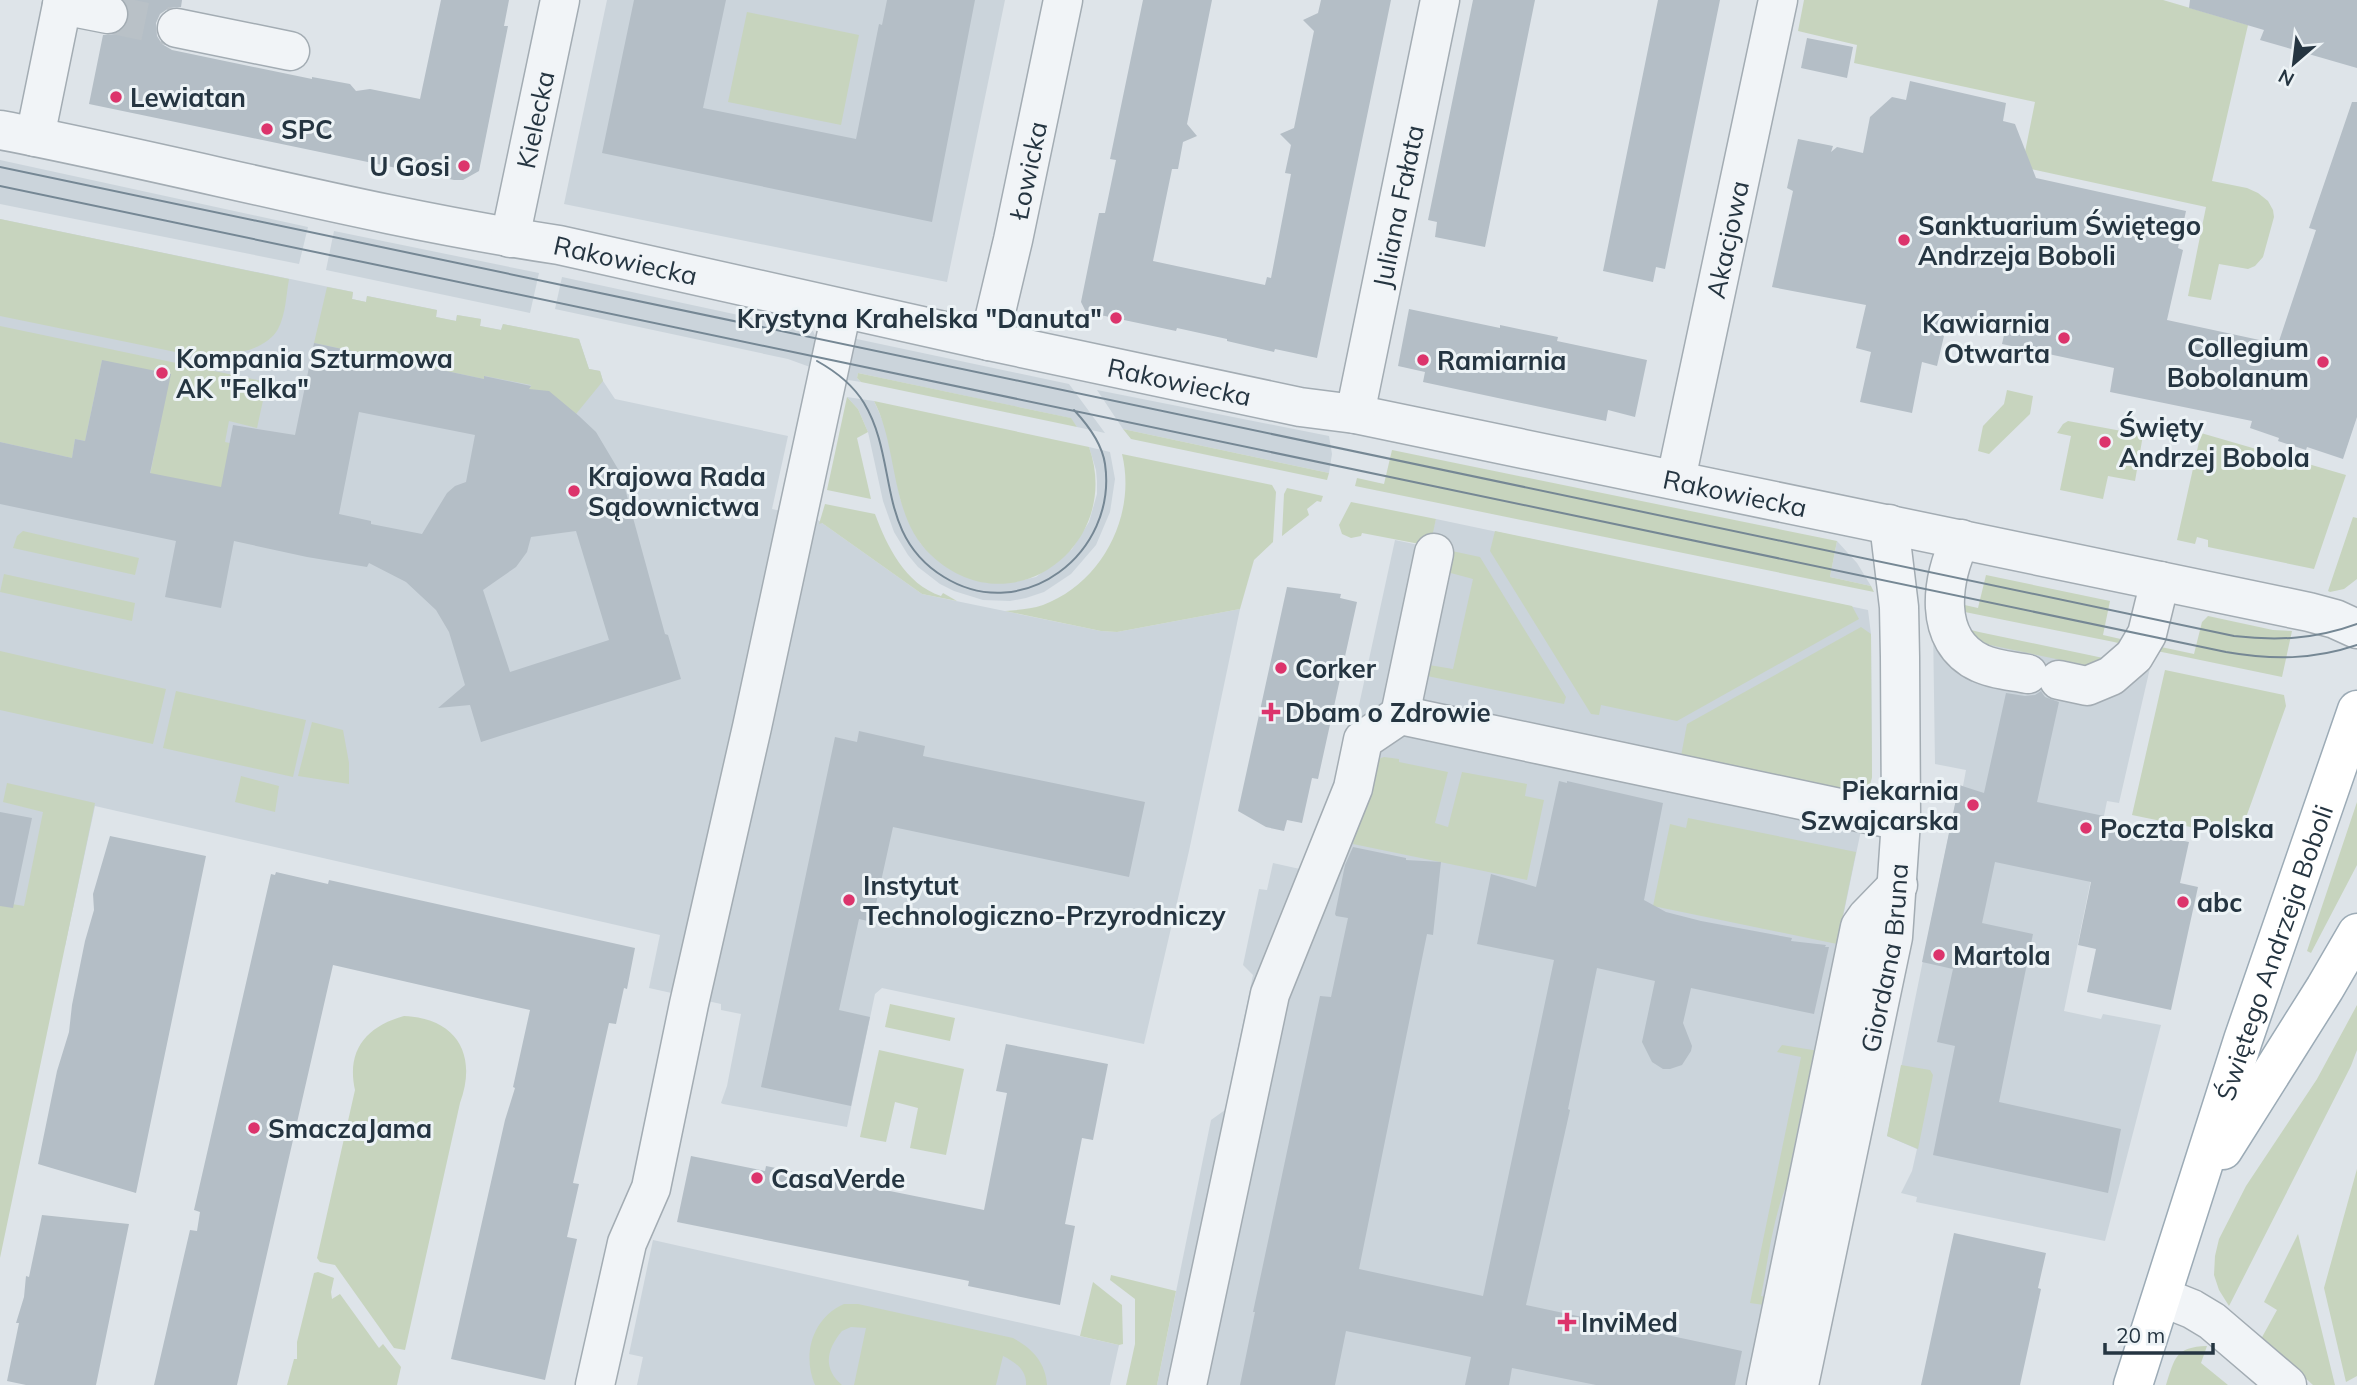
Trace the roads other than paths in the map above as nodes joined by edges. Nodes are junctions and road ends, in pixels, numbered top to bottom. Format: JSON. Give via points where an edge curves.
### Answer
{"nodes":[{"id":1,"x":560,"y":0,"type":"edge"},
{"id":2,"x":1063,"y":0,"type":"edge"},
{"id":3,"x":1440,"y":0,"type":"edge"},
{"id":4,"x":1778,"y":0,"type":"edge"},
{"id":5,"x":63,"y":2,"type":"edge"},
{"id":6,"x":107,"y":14,"type":"tunnel mouth"},
{"id":7,"x":177,"y":28,"type":"tunnel mouth"},
{"id":8,"x":290,"y":51,"type":"dead end"},
{"id":9,"x":18,"y":133,"type":"edge"},
{"id":10,"x":510,"y":238,"type":"junction"},
{"id":11,"x":842,"y":309,"type":"junction"},
{"id":12,"x":989,"y":341,"type":"junction"},
{"id":13,"x":1355,"y":414,"type":"junction"},
{"id":14,"x":1676,"y":479,"type":"junction"},
{"id":15,"x":1889,"y":524,"type":"junction"},
{"id":16,"x":1961,"y":539,"type":"junction"},
{"id":17,"x":1434,"y":553,"type":"dead end"},
{"id":18,"x":2160,"y":581,"type":"junction"},
{"id":19,"x":2357,"y":629,"type":"edge"},
{"id":20,"x":2357,"y":710,"type":"edge"},
{"id":21,"x":1400,"y":715,"type":"junction"},
{"id":22,"x":1900,"y":821,"type":"junction"},
{"id":23,"x":1898,"y":885,"type":"junction"},
{"id":24,"x":2357,"y":933,"type":"edge"},
{"id":25,"x":2194,"y":1196,"type":"junction"},
{"id":26,"x":2162,"y":1297,"type":"junction"},
{"id":27,"x":595,"y":1385,"type":"edge"},
{"id":28,"x":1186,"y":1385,"type":"edge"},
{"id":29,"x":1766,"y":1385,"type":"edge"},
{"id":30,"x":1799,"y":1385,"type":"edge"},
{"id":31,"x":2133,"y":1385,"type":"edge"},
{"id":32,"x":2287,"y":1385,"type":"edge"}],
"edges":[{"from":1,"to":10,"type":"street","name":"Kielecka"},
{"from":2,"to":12,"type":"street","name":"Łowicka"},
{"from":3,"to":13,"type":"street","name":"Juliana Fałata"},
{"from":4,"to":14,"type":"street","name":"Akacjowa"},
{"from":5,"to":6,"type":"street"},
{"from":5,"to":9,"type":"street"},
{"from":7,"to":8,"type":"street"},
{"from":9,"to":10,"type":"street","name":"Rakowiecka"},
{"from":10,"to":11,"type":"street","name":"Rakowiecka"},
{"from":11,"to":12,"type":"street","name":"Rakowiecka"},
{"from":11,"to":27,"type":"street","via":[[651,1188],[627,1243]]},
{"from":12,"to":13,"type":"street","name":"Rakowiecka","via":[[1300,407]]},
{"from":13,"to":14,"type":"street","name":"Rakowiecka"},
{"from":14,"to":15,"type":"street","name":"Rakowiecka"},
{"from":15,"to":16,"type":"street","name":"Rakowiecka"},
{"from":15,"to":22,"type":"street","name":"Giordana Bruna","via":[[1899,618]]},
{"from":16,"to":18,"type":"street","name":"Rakowiecka"},
{"from":16,"to":18,"type":"street","via":[[1952,557],[1945,593],[1953,641],[1982,664],[2043,677],[2087,686],[2111,676],[2134,656],[2147,634]]},
{"from":17,"to":21,"type":"street"},
{"from":18,"to":19,"type":"street","name":"Rakowiecka","via":[[2309,612]]},
{"from":20,"to":25,"type":"main road","name":"Świętego Andrzeja Boboli"},
{"from":21,"to":22,"type":"street"},
{"from":21,"to":28,"type":"street","via":[[1363,740],[1353,788],[1270,994]]},
{"from":22,"to":23,"type":"street","name":"Giordana Bruna"},
{"from":23,"to":29,"type":"street","via":[[1860,927]]},
{"from":23,"to":30,"type":"street","name":"Giordana Bruna","via":[[1893,937]]},
{"from":24,"to":25,"type":"main road","name":"Świętego Andrzeja Boboli"},
{"from":25,"to":26,"type":"main road","name":"Świętego Andrzeja Boboli"},
{"from":26,"to":31,"type":"main road","name":"Świętego Andrzeja Boboli"},
{"from":26,"to":32,"type":"street","via":[[2212,1321]]}]}
